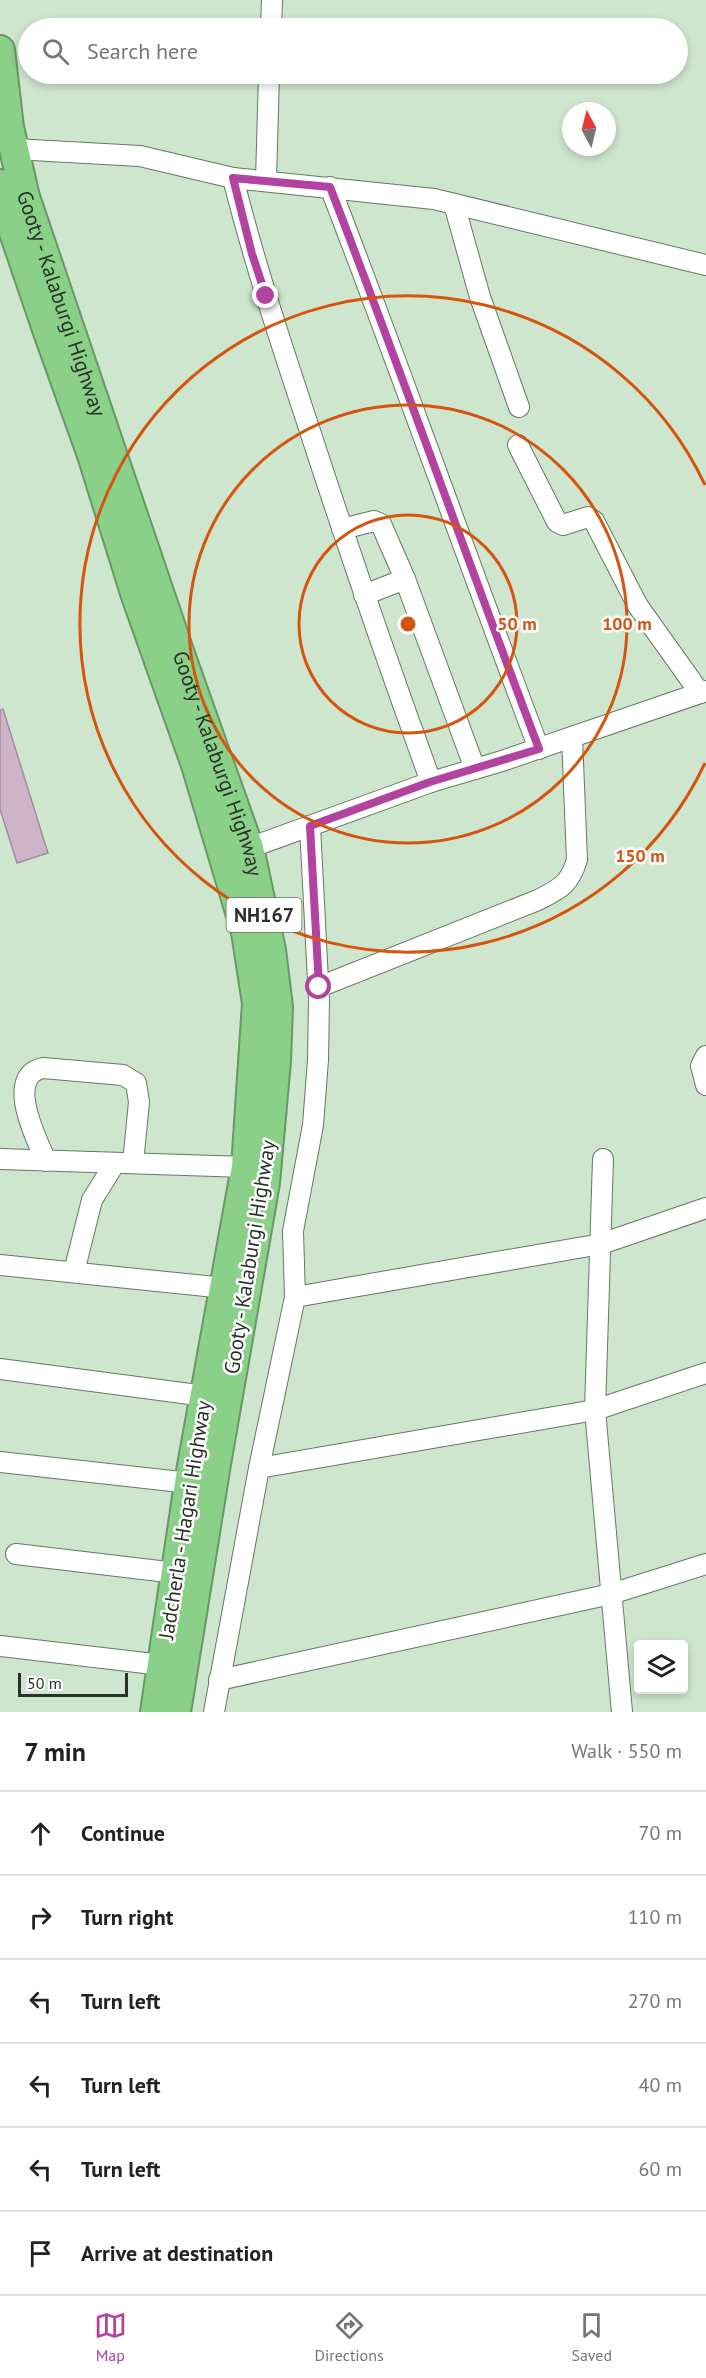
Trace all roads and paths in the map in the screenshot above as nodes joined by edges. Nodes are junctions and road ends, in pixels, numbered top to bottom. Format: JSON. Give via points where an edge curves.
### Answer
{"nodes":[{"id":1,"x":272,"y":0,"type":"edge"},
{"id":2,"x":271,"y":18,"type":"edge"},
{"id":3,"x":0,"y":50,"type":"edge"},
{"id":4,"x":269,"y":84,"type":"edge"},
{"id":5,"x":14,"y":149,"type":"junction"},
{"id":6,"x":233,"y":178,"type":"junction"},
{"id":7,"x":266,"y":180,"type":"junction"},
{"id":8,"x":0,"y":184,"type":"edge"},
{"id":9,"x":330,"y":187,"type":"junction"},
{"id":10,"x":454,"y":204,"type":"junction"},
{"id":11,"x":706,"y":266,"type":"edge"},
{"id":12,"x":519,"y":407,"type":"dead end"},
{"id":13,"x":518,"y":445,"type":"dead end"},
{"id":14,"x":342,"y":529,"type":"junction"},
{"id":15,"x":405,"y":579,"type":"junction"},
{"id":16,"x":364,"y":595,"type":"junction"},
{"id":17,"x":703,"y":692,"type":"edge"},
{"id":18,"x":573,"y":737,"type":"junction"},
{"id":19,"x":539,"y":749,"type":"junction"},
{"id":20,"x":475,"y":769,"type":"junction"},
{"id":21,"x":430,"y":782,"type":"junction"},
{"id":22,"x":310,"y":826,"type":"junction"},
{"id":23,"x":249,"y":848,"type":"junction"},
{"id":24,"x":319,"y":987,"type":"junction"},
{"id":25,"x":706,"y":1056,"type":"edge"},
{"id":26,"x":706,"y":1085,"type":"edge"},
{"id":27,"x":0,"y":1159,"type":"edge"},
{"id":28,"x":603,"y":1159,"type":"dead end"},
{"id":29,"x":46,"y":1161,"type":"junction"},
{"id":30,"x":124,"y":1163,"type":"junction"},
{"id":31,"x":246,"y":1167,"type":"junction"},
{"id":32,"x":706,"y":1208,"type":"edge"},
{"id":33,"x":602,"y":1244,"type":"junction"},
{"id":34,"x":0,"y":1265,"type":"edge"},
{"id":35,"x":74,"y":1272,"type":"junction"},
{"id":36,"x":225,"y":1288,"type":"junction"},
{"id":37,"x":295,"y":1297,"type":"junction"},
{"id":38,"x":0,"y":1369,"type":"edge"},
{"id":39,"x":706,"y":1373,"type":"edge"},
{"id":40,"x":205,"y":1396,"type":"junction"},
{"id":41,"x":595,"y":1410,"type":"junction"},
{"id":42,"x":0,"y":1462,"type":"edge"},
{"id":43,"x":259,"y":1468,"type":"junction"},
{"id":44,"x":190,"y":1483,"type":"junction"},
{"id":45,"x":16,"y":1554,"type":"dead end"},
{"id":46,"x":706,"y":1564,"type":"edge"},
{"id":47,"x":176,"y":1573,"type":"junction"},
{"id":48,"x":611,"y":1594,"type":"junction"},
{"id":49,"x":0,"y":1646,"type":"edge"},
{"id":50,"x":162,"y":1665,"type":"junction"},
{"id":51,"x":219,"y":1680,"type":"junction"},
{"id":52,"x":154,"y":1712,"type":"edge"},
{"id":53,"x":176,"y":1712,"type":"edge"},
{"id":54,"x":214,"y":1712,"type":"edge"},
{"id":55,"x":622,"y":1712,"type":"edge"}],
"edges":[{"from":1,"to":2,"type":"street"},
{"from":3,"to":5,"type":"highway","name":"Gooty - Kalaburgi Highway","number":"NH167"},
{"from":4,"to":7,"type":"street"},
{"from":5,"to":6,"type":"street","via":[[140,156]]},
{"from":5,"to":23,"type":"highway","name":"Gooty - Kalaburgi Highway","number":"NH167","via":[[44,256]]},
{"from":6,"to":7,"type":"street"},
{"from":6,"to":14,"type":"street","via":[[252,254]]},
{"from":7,"to":9,"type":"street"},
{"from":8,"to":31,"type":"highway","name":"Jadcherla - Hagari Highway","number":"NH167","via":[[196,765],[246,933],[257,1003]]},
{"from":9,"to":10,"type":"street"},
{"from":9,"to":19,"type":"street"},
{"from":10,"to":11,"type":"street"},
{"from":10,"to":12,"type":"street","via":[[480,297]]},
{"from":13,"to":17,"type":"street","via":[[557,522],[563,525],[588,517],[594,521],[638,606]]},
{"from":14,"to":15,"type":"street","via":[[380,522]]},
{"from":14,"to":16,"type":"street"},
{"from":15,"to":16,"type":"street"},
{"from":15,"to":20,"type":"street"},
{"from":16,"to":21,"type":"street"},
{"from":17,"to":18,"type":"street"},
{"from":18,"to":19,"type":"street"},
{"from":18,"to":24,"type":"street","via":[[577,860],[571,878],[538,900]]},
{"from":19,"to":20,"type":"street"},
{"from":20,"to":21,"type":"street"},
{"from":21,"to":22,"type":"street"},
{"from":22,"to":23,"type":"street"},
{"from":22,"to":24,"type":"street"},
{"from":23,"to":53,"type":"highway","name":"Gooty - Kalaburgi Highway","number":"NH167","via":[[271,950],[278,1007],[276,1061],[265,1183]]},
{"from":24,"to":37,"type":"street","via":[[313,1125],[293,1231]]},
{"from":25,"to":26,"type":"street","via":[[702,1066]]},
{"from":27,"to":29,"type":"street"},
{"from":28,"to":33,"type":"street"},
{"from":29,"to":30,"type":"street"},
{"from":29,"to":30,"type":"street","via":[[25,1101],[28,1079],[43,1068],[123,1075],[136,1083],[139,1102]]},
{"from":30,"to":31,"type":"street"},
{"from":30,"to":35,"type":"street","via":[[92,1200]]},
{"from":31,"to":36,"type":"highway","name":"Jadcherla - Hagari Highway","number":"NH167"},
{"from":32,"to":33,"type":"street"},
{"from":33,"to":37,"type":"street"},
{"from":33,"to":41,"type":"street"},
{"from":34,"to":35,"type":"street"},
{"from":35,"to":36,"type":"street"},
{"from":36,"to":40,"type":"highway","name":"Jadcherla - Hagari Highway","number":"NH167"},
{"from":37,"to":43,"type":"street"},
{"from":38,"to":40,"type":"street"},
{"from":39,"to":41,"type":"street"},
{"from":40,"to":44,"type":"highway","name":"Jadcherla - Hagari Highway","number":"NH167"},
{"from":41,"to":43,"type":"street"},
{"from":41,"to":48,"type":"street"},
{"from":42,"to":44,"type":"street"},
{"from":43,"to":51,"type":"street"},
{"from":44,"to":47,"type":"highway","name":"Jadcherla - Hagari Highway","number":"NH167"},
{"from":45,"to":47,"type":"street"},
{"from":46,"to":48,"type":"street"},
{"from":47,"to":50,"type":"highway","name":"Jadcherla - Hagari Highway","number":"NH167"},
{"from":48,"to":51,"type":"street"},
{"from":48,"to":55,"type":"street"},
{"from":49,"to":50,"type":"street"},
{"from":50,"to":52,"type":"highway","name":"Jadcherla - Hagari Highway","number":"NH167"},
{"from":51,"to":54,"type":"street"}]}
